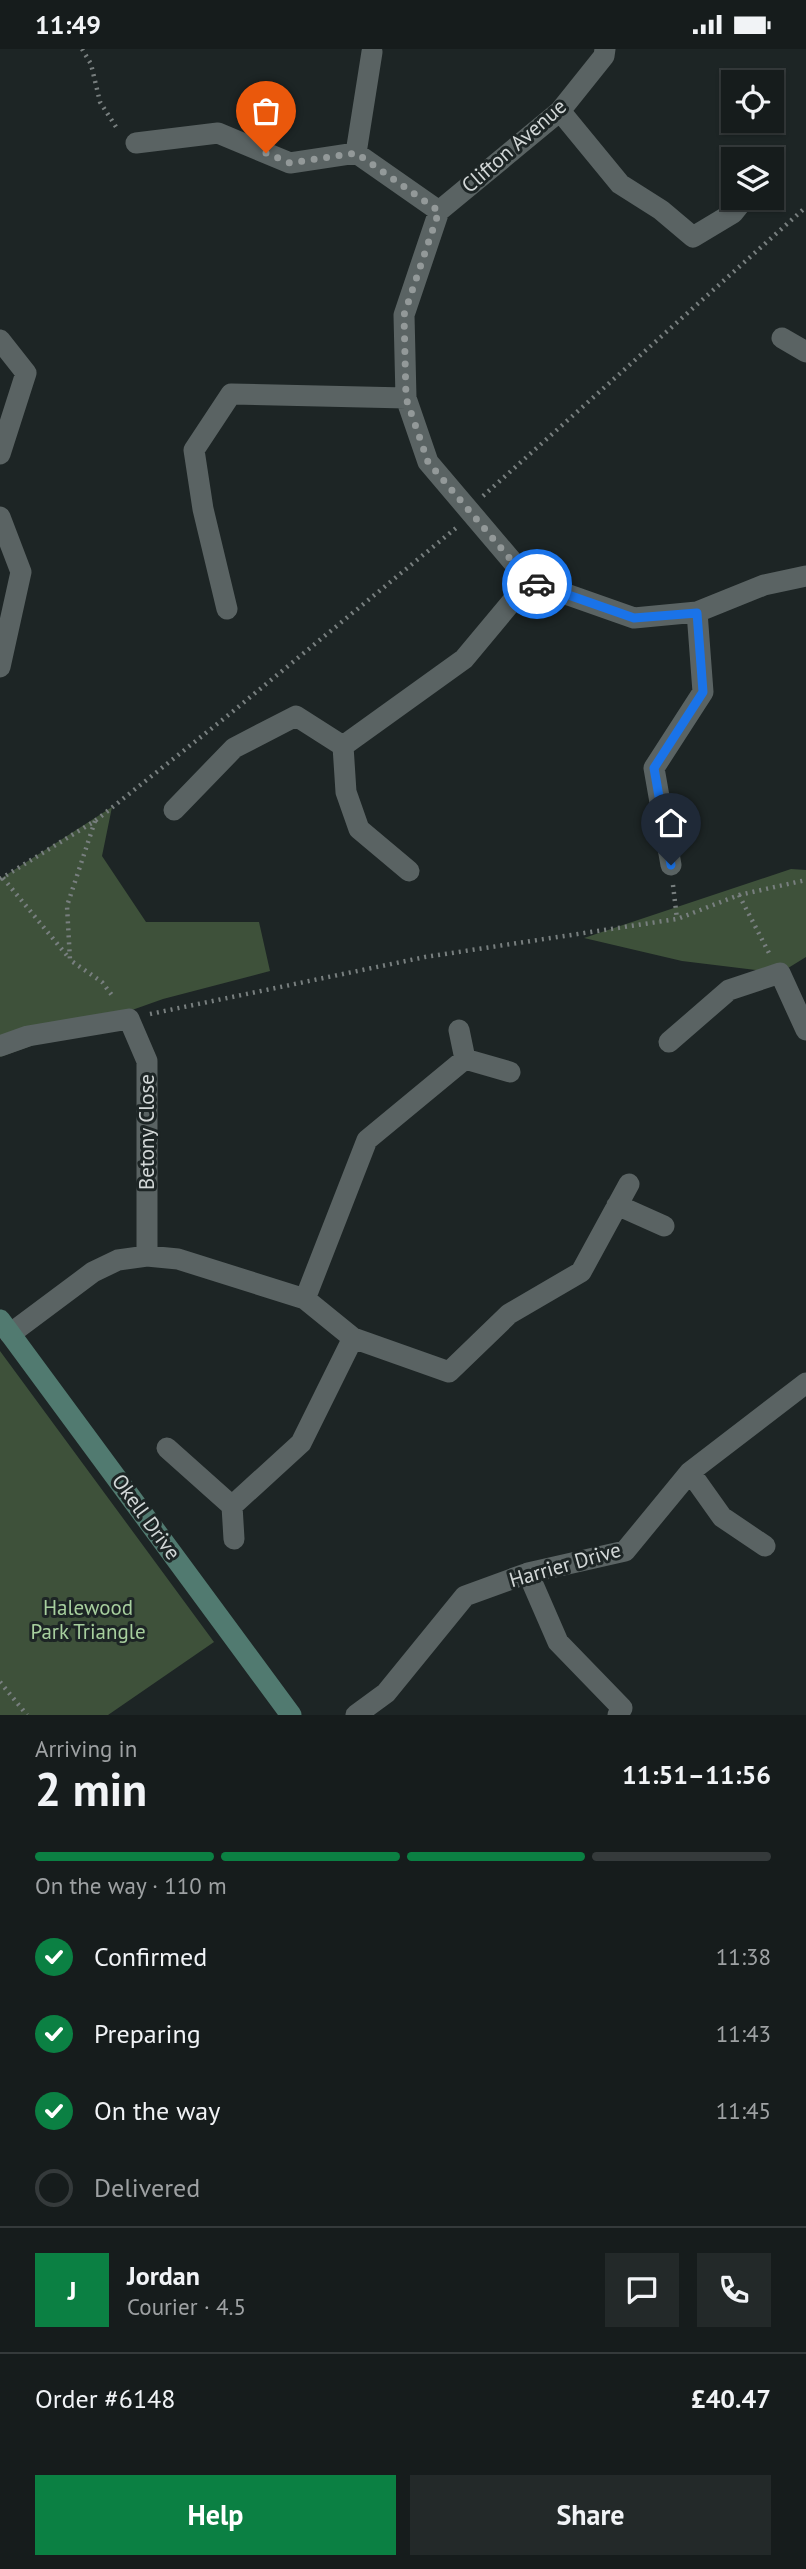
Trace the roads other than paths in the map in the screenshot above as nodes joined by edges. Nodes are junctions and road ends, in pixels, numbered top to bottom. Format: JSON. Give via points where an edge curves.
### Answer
{"nodes":[{"id":1,"x":606,"y":49,"type":"edge"},
{"id":2,"x":372,"y":52,"type":"dead end"},
{"id":3,"x":560,"y":111,"type":"junction"},
{"id":4,"x":136,"y":143,"type":"road end"},
{"id":5,"x":356,"y":153,"type":"junction"},
{"id":6,"x":735,"y":210,"type":"edge"},
{"id":7,"x":439,"y":211,"type":"junction"},
{"id":8,"x":782,"y":338,"type":"dead end"},
{"id":9,"x":0,"y":340,"type":"edge"},
{"id":10,"x":806,"y":352,"type":"edge"},
{"id":11,"x":406,"y":398,"type":"junction"},
{"id":12,"x":0,"y":454,"type":"edge"},
{"id":13,"x":0,"y":517,"type":"edge"},
{"id":14,"x":806,"y":576,"type":"edge"},
{"id":15,"x":529,"y":581,"type":"junction"},
{"id":16,"x":227,"y":609,"type":"dead end"},
{"id":17,"x":697,"y":613,"type":"junction"},
{"id":18,"x":0,"y":667,"type":"edge"},
{"id":19,"x":343,"y":746,"type":"junction"},
{"id":20,"x":174,"y":810,"type":"dead end"},
{"id":21,"x":671,"y":865,"type":"road end"},
{"id":22,"x":409,"y":871,"type":"dead end"},
{"id":23,"x":459,"y":1030,"type":"dead end"},
{"id":24,"x":806,"y":1030,"type":"edge"},
{"id":25,"x":669,"y":1041,"type":"dead end"},
{"id":26,"x":0,"y":1046,"type":"edge"},
{"id":27,"x":465,"y":1059,"type":"junction"},
{"id":28,"x":510,"y":1072,"type":"dead end"},
{"id":29,"x":629,"y":1184,"type":"dead end"},
{"id":30,"x":617,"y":1205,"type":"junction"},
{"id":31,"x":664,"y":1226,"type":"dead end"},
{"id":32,"x":147,"y":1256,"type":"junction"},
{"id":33,"x":305,"y":1299,"type":"junction"},
{"id":34,"x":5,"y":1327,"type":"edge"},
{"id":35,"x":353,"y":1338,"type":"junction"},
{"id":36,"x":806,"y":1383,"type":"edge"},
{"id":37,"x":167,"y":1448,"type":"dead end"},
{"id":38,"x":690,"y":1472,"type":"junction"},
{"id":39,"x":232,"y":1506,"type":"junction"},
{"id":40,"x":234,"y":1539,"type":"dead end"},
{"id":41,"x":765,"y":1546,"type":"dead end"},
{"id":42,"x":528,"y":1573,"type":"junction"},
{"id":43,"x":291,"y":1715,"type":"edge"},
{"id":44,"x":356,"y":1715,"type":"edge"},
{"id":45,"x":618,"y":1715,"type":"edge"}],
"edges":[{"from":1,"to":3,"type":"street","name":"Clifton Avenue"},
{"from":2,"to":5,"type":"street"},
{"from":3,"to":6,"type":"street","via":[[620,184],[693,237]]},
{"from":3,"to":7,"type":"street","name":"Clifton Avenue"},
{"from":4,"to":5,"type":"street","via":[[218,133],[290,163]]},
{"from":5,"to":7,"type":"street"},
{"from":7,"to":11,"type":"street","via":[[404,315]]},
{"from":8,"to":10,"type":"street"},
{"from":9,"to":12,"type":"street","via":[[26,373]]},
{"from":11,"to":15,"type":"street","via":[[428,462]]},
{"from":11,"to":16,"type":"street","via":[[231,394],[194,450]]},
{"from":13,"to":18,"type":"street","via":[[21,572]]},
{"from":14,"to":17,"type":"street","via":[[764,585]]},
{"from":15,"to":17,"type":"street","via":[[634,618]]},
{"from":15,"to":19,"type":"street","via":[[464,659]]},
{"from":17,"to":21,"type":"street","via":[[703,692],[654,768]]},
{"from":19,"to":20,"type":"street","via":[[296,716],[234,748]]},
{"from":19,"to":22,"type":"street","via":[[346,792],[359,829]]},
{"from":23,"to":27,"type":"street"},
{"from":24,"to":25,"type":"street","via":[[780,973],[729,990]]},
{"from":26,"to":32,"type":"street","name":"Betony Close","via":[[28,1036],[129,1019],[148,1061]]},
{"from":27,"to":28,"type":"street"},
{"from":27,"to":33,"type":"street","via":[[367,1140]]},
{"from":29,"to":30,"type":"street"},
{"from":30,"to":31,"type":"street"},
{"from":30,"to":35,"type":"street","via":[[581,1272],[509,1314],[449,1372]]},
{"from":32,"to":33,"type":"street","via":[[178,1259]]},
{"from":32,"to":34,"type":"street","via":[[118,1260],[93,1272]]},
{"from":33,"to":35,"type":"street"},
{"from":34,"to":43,"type":"street","name":"Okell Drive"},
{"from":35,"to":39,"type":"street","via":[[301,1443]]},
{"from":36,"to":38,"type":"street","name":"Harrier Drive"},
{"from":37,"to":39,"type":"street"},
{"from":38,"to":41,"type":"street","via":[[722,1517]]},
{"from":38,"to":42,"type":"street","name":"Harrier Drive","via":[[625,1551]]},
{"from":39,"to":40,"type":"street"},
{"from":42,"to":44,"type":"street","name":"Harrier Drive","via":[[465,1596],[386,1693]]},
{"from":42,"to":45,"type":"street","via":[[558,1642],[622,1708]]}]}
